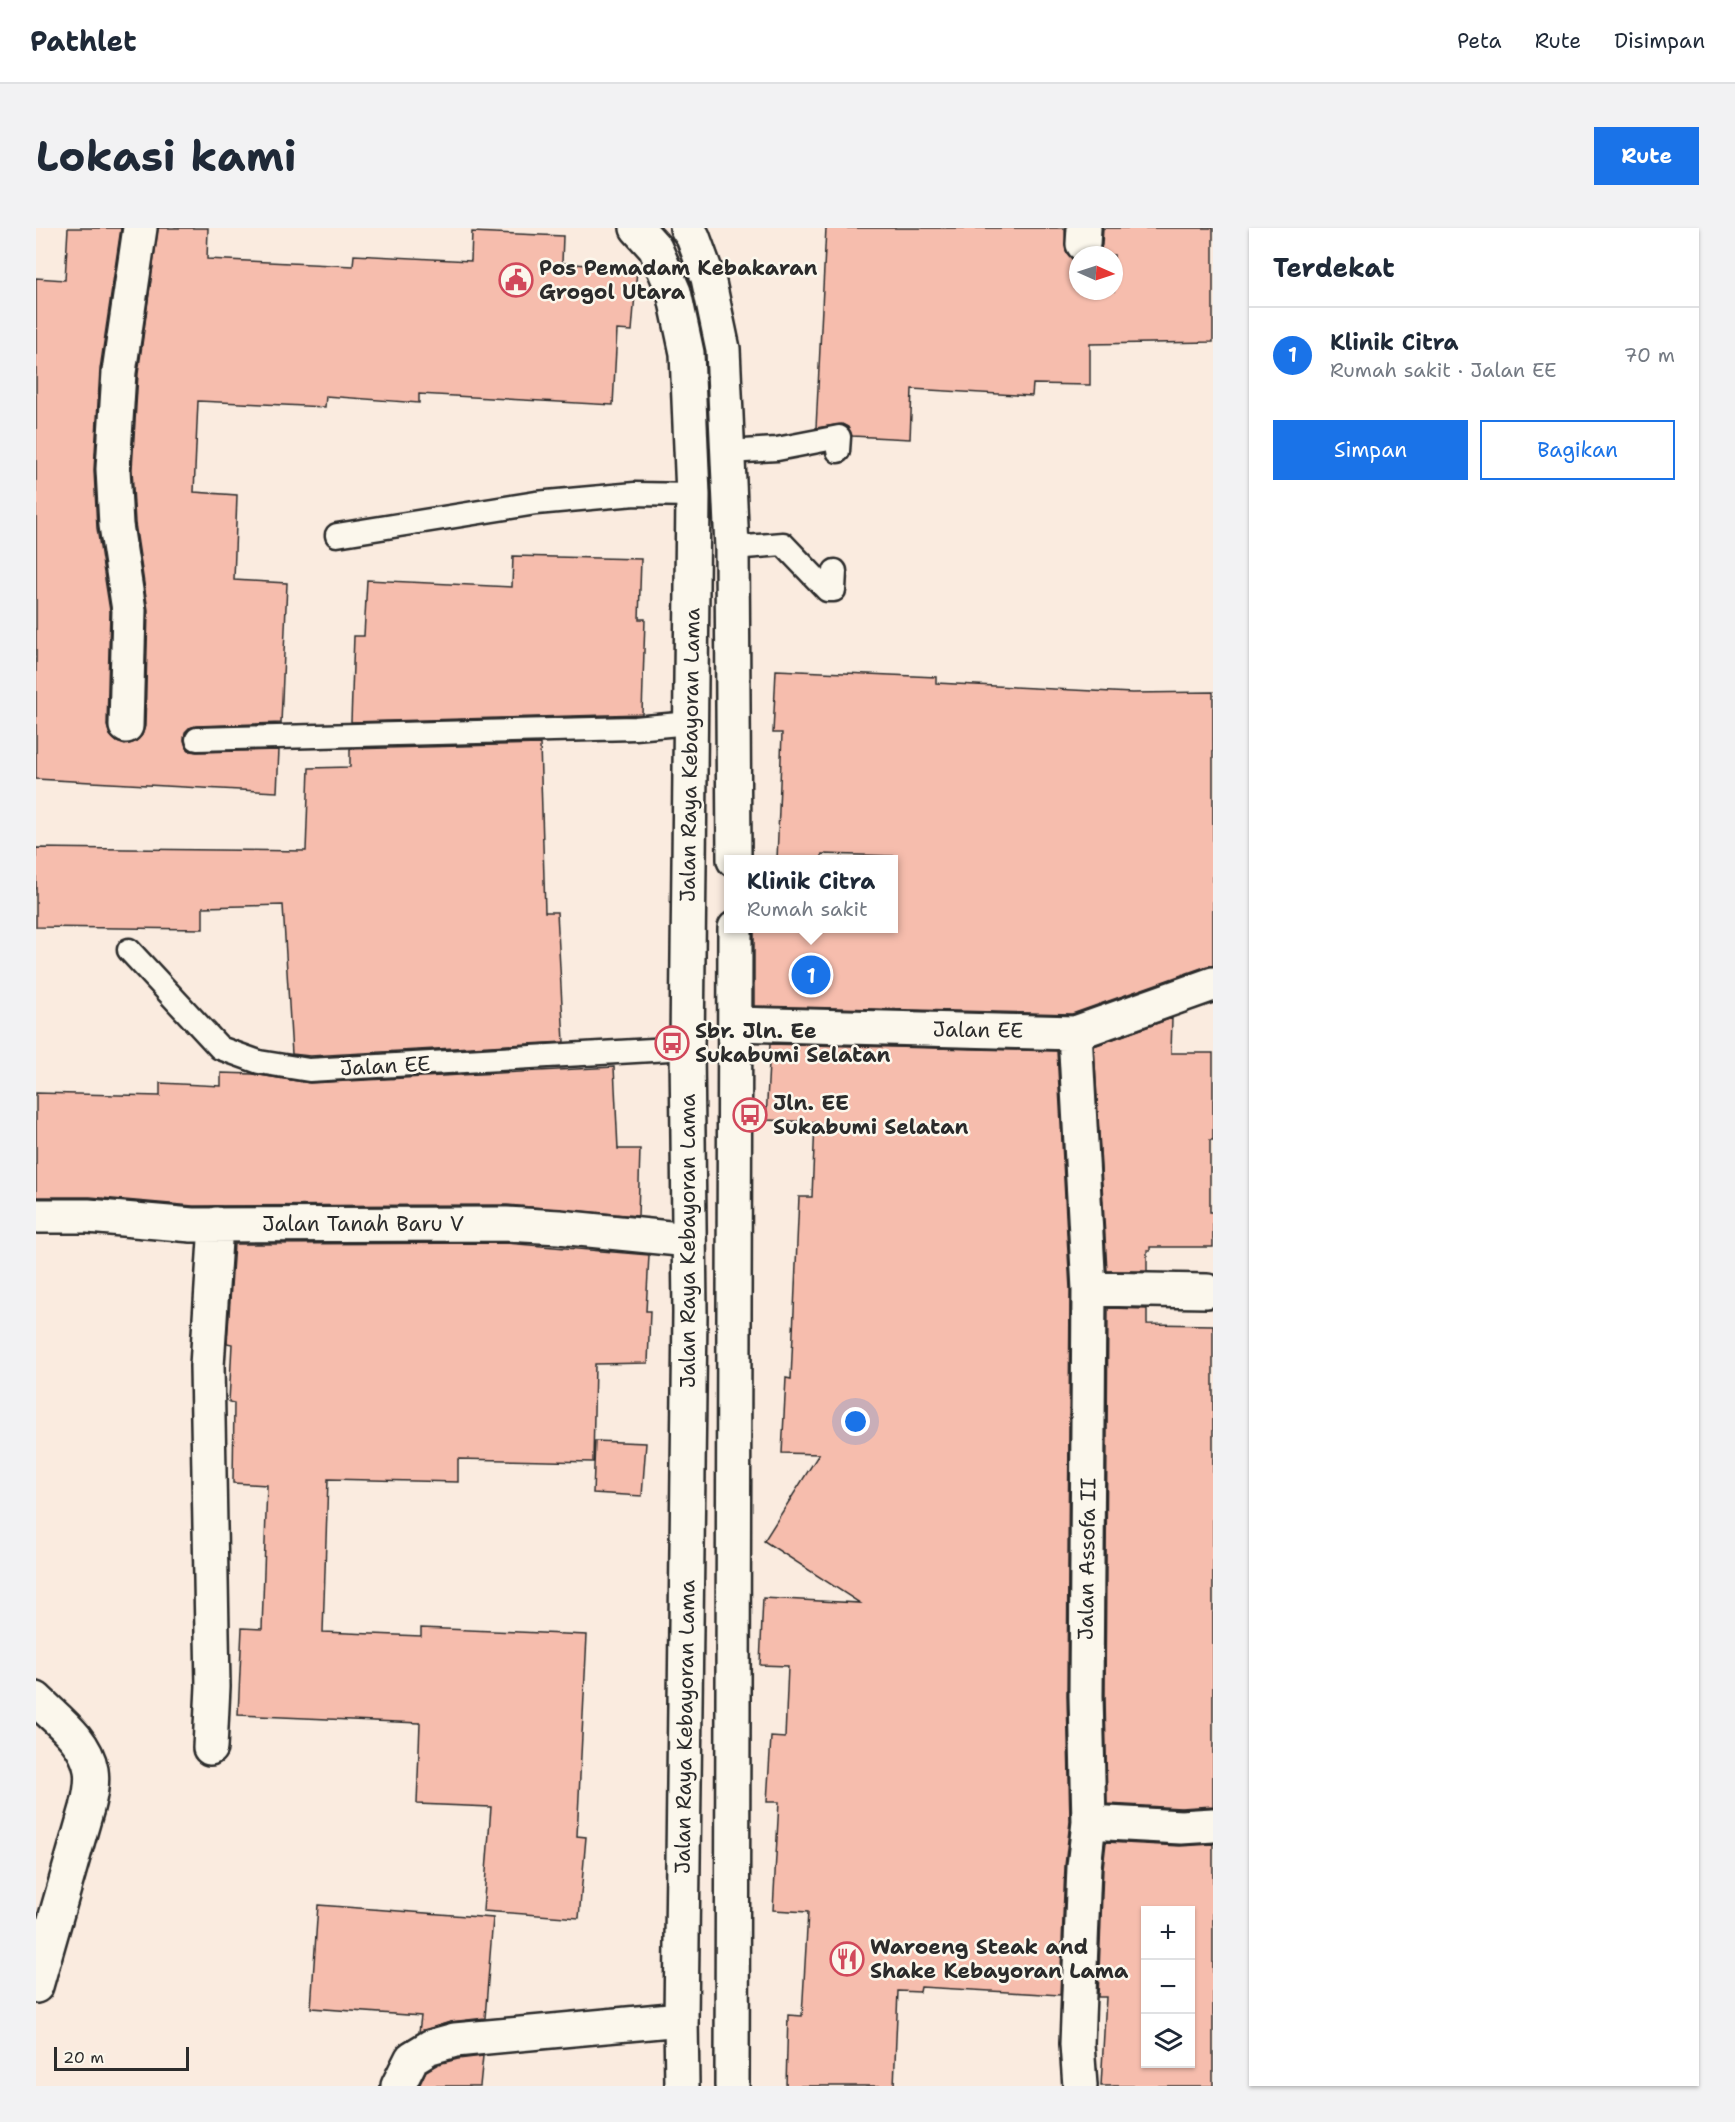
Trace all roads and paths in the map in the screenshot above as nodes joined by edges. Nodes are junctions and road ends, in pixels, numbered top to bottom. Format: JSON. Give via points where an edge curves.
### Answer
{"nodes":[{"id":1,"x":140,"y":228,"type":"edge"},
{"id":2,"x":637,"y":228,"type":"edge"},
{"id":3,"x":687,"y":228,"type":"edge"},
{"id":4,"x":728,"y":452,"type":"junction"},
{"id":5,"x":838,"y":452,"type":"dead end"},
{"id":6,"x":693,"y":495,"type":"junction"},
{"id":7,"x":337,"y":535,"type":"dead end"},
{"id":8,"x":732,"y":548,"type":"junction"},
{"id":9,"x":835,"y":571,"type":"dead end"},
{"id":10,"x":690,"y":723,"type":"junction"},
{"id":11,"x":126,"y":726,"type":"dead end"},
{"id":12,"x":197,"y":739,"type":"dead end"},
{"id":13,"x":734,"y":855,"type":"edge"},
{"id":14,"x":735,"y":933,"type":"edge"},
{"id":15,"x":129,"y":950,"type":"dead end"},
{"id":16,"x":1213,"y":984,"type":"edge"},
{"id":17,"x":1075,"y":1033,"type":"junction"},
{"id":18,"x":688,"y":1036,"type":"junction"},
{"id":19,"x":736,"y":1036,"type":"junction"},
{"id":20,"x":36,"y":1216,"type":"edge"},
{"id":21,"x":216,"y":1224,"type":"junction"},
{"id":22,"x":689,"y":1240,"type":"junction"},
{"id":23,"x":1089,"y":1289,"type":"junction"},
{"id":24,"x":1208,"y":1291,"type":"dead end"},
{"id":25,"x":690,"y":1313,"type":"junction"},
{"id":26,"x":734,"y":1318,"type":"junction"},
{"id":27,"x":36,"y":1700,"type":"edge"},
{"id":28,"x":210,"y":1748,"type":"dead end"},
{"id":29,"x":1089,"y":1822,"type":"junction"},
{"id":30,"x":1213,"y":1825,"type":"edge"},
{"id":31,"x":36,"y":1986,"type":"edge"},
{"id":32,"x":681,"y":2019,"type":"junction"},
{"id":33,"x":398,"y":2086,"type":"edge"},
{"id":34,"x":682,"y":2086,"type":"edge"},
{"id":35,"x":732,"y":2086,"type":"edge"},
{"id":36,"x":1080,"y":2086,"type":"edge"}],
"edges":[{"from":1,"to":11,"type":"street","via":[[119,372],[113,469],[116,525],[129,610]]},
{"from":2,"to":6,"type":"street","name":"Jalan Raya Kebayoran Lama","via":[[655,248],[674,292],[685,343]]},
{"from":3,"to":4,"type":"street","name":"Jalan Raya Kebayoran Lama","via":[[708,278],[723,349]]},
{"from":4,"to":5,"type":"lane","via":[[777,449],[839,437]]},
{"from":4,"to":8,"type":"street","name":"Jalan Raya Kebayoran Lama"},
{"from":6,"to":7,"type":"lane","via":[[635,494],[536,503]]},
{"from":6,"to":10,"type":"street","name":"Jalan Raya Kebayoran Lama"},
{"from":8,"to":9,"type":"lane","via":[[783,544],[827,590],[834,590]]},
{"from":8,"to":13,"type":"street","name":"Jalan Raya Kebayoran Lama"},
{"from":10,"to":12,"type":"lane","via":[[635,728]]},
{"from":10,"to":18,"type":"street","name":"Jalan Raya Kebayoran Lama"},
{"from":14,"to":19,"type":"street"},
{"from":15,"to":18,"type":"lane","name":"Jalan EE","via":[[220,1048],[259,1062],[309,1070]]},
{"from":16,"to":17,"type":"street","name":"Jalan EE"},
{"from":17,"to":19,"type":"street","name":"Jalan EE"},
{"from":17,"to":23,"type":"street","name":"Jalan Assofa II"},
{"from":18,"to":19,"type":"street","name":"Jalan EE"},
{"from":18,"to":22,"type":"street","name":"Jalan Raya Kebayoran Lama"},
{"from":19,"to":26,"type":"street"},
{"from":20,"to":21,"type":"street","name":"Jalan Tanah Baru V"},
{"from":21,"to":22,"type":"street","name":"Jalan Tanah Baru V","via":[[506,1224]]},
{"from":21,"to":28,"type":"street","via":[[207,1366],[213,1686]]},
{"from":22,"to":25,"type":"street","name":"Jalan Raya Kebayoran Lama"},
{"from":23,"to":24,"type":"street"},
{"from":23,"to":29,"type":"street","name":"Jalan Assofa II"},
{"from":25,"to":26,"type":"street"},
{"from":25,"to":32,"type":"street","name":"Jalan Raya Kebayoran Lama"},
{"from":26,"to":35,"type":"street"},
{"from":27,"to":31,"type":"street","via":[[79,1742],[91,1768],[92,1786]]},
{"from":29,"to":30,"type":"street"},
{"from":29,"to":36,"type":"street","name":"Jalan Assofa II","via":[[1077,2044]]},
{"from":32,"to":33,"type":"street","via":[[455,2040],[430,2047],[412,2058]]},
{"from":32,"to":34,"type":"street","name":"Jalan Raya Kebayoran Lama"}]}
